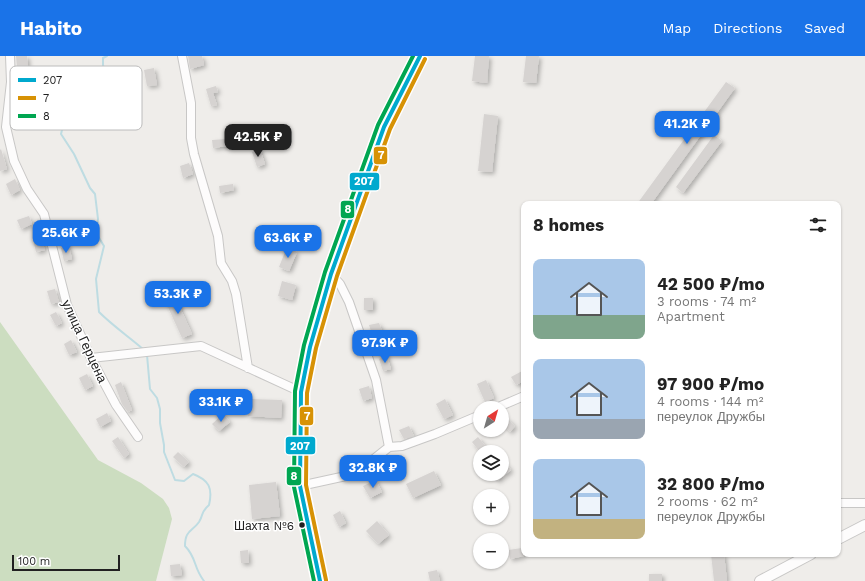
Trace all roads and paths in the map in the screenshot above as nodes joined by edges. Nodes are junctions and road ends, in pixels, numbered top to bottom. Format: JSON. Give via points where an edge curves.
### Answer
{"nodes":[{"id":1,"x":10,"y":56,"type":"edge"},
{"id":2,"x":182,"y":56,"type":"edge"},
{"id":3,"x":420,"y":56,"type":"edge"},
{"id":4,"x":11,"y":66,"type":"edge"},
{"id":5,"x":10,"y":97,"type":"edge"},
{"id":6,"x":331,"y":274,"type":"junction"},
{"id":7,"x":91,"y":358,"type":"junction"},
{"id":8,"x":248,"y":368,"type":"junction"},
{"id":9,"x":301,"y":392,"type":"junction"},
{"id":10,"x":521,"y":397,"type":"edge"},
{"id":11,"x":509,"y":402,"type":"edge"},
{"id":12,"x":473,"y":418,"type":"edge"},
{"id":13,"x":138,"y":437,"type":"dead end"},
{"id":14,"x":389,"y":447,"type":"junction"},
{"id":15,"x":300,"y":486,"type":"junction"},
{"id":16,"x":841,"y":503,"type":"edge"},
{"id":17,"x":865,"y":503,"type":"edge"},
{"id":18,"x":865,"y":525,"type":"edge"},
{"id":19,"x":841,"y":537,"type":"edge"},
{"id":20,"x":805,"y":557,"type":"edge"},
{"id":21,"x":320,"y":581,"type":"edge"},
{"id":22,"x":760,"y":581,"type":"edge"}],
"edges":[{"from":1,"to":4,"type":"street","name":"улица Герцена"},
{"from":2,"to":8,"type":"street","via":[[191,103],[191,138],[194,154],[218,236],[221,263],[232,281],[236,294]]},
{"from":3,"to":6,"type":"main road","via":[[384,127]]},
{"from":5,"to":7,"type":"street","name":"улица Герцена","via":[[6,127],[14,161],[27,189],[44,214],[66,306]]},
{"from":6,"to":9,"type":"main road","via":[[310,347]]},
{"from":6,"to":14,"type":"street","via":[[340,284],[349,302],[376,380]]},
{"from":7,"to":8,"type":"street","via":[[201,346]]},
{"from":7,"to":13,"type":"street","name":"улица Герцена","via":[[116,405]]},
{"from":8,"to":9,"type":"street"},
{"from":9,"to":15,"type":"main road"},
{"from":10,"to":11,"type":"street"},
{"from":12,"to":14,"type":"street","via":[[402,446]]},
{"from":14,"to":15,"type":"street","via":[[355,474]]},
{"from":15,"to":21,"type":"main road"},
{"from":16,"to":17,"type":"street"},
{"from":18,"to":19,"type":"street"},
{"from":20,"to":22,"type":"street"}]}
